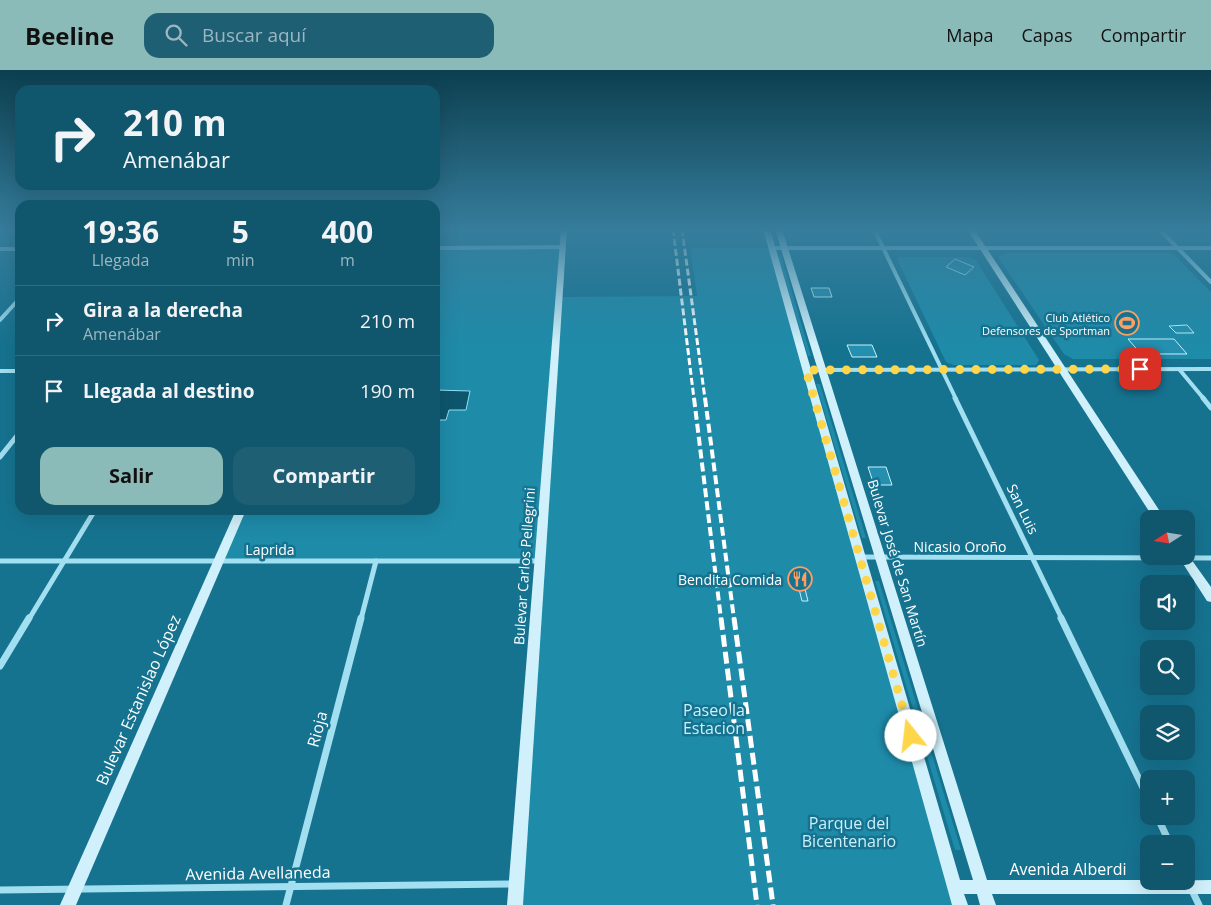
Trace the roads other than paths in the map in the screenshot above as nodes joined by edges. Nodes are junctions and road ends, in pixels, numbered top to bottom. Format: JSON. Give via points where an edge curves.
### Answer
{"nodes":[{"id":1,"x":562,"y":268,"type":"edge"},
{"id":2,"x":777,"y":268,"type":"edge"},
{"id":3,"x":790,"y":268,"type":"edge"},
{"id":4,"x":892,"y":268,"type":"edge"},
{"id":5,"x":995,"y":268,"type":"edge"},
{"id":6,"x":1197,"y":268,"type":"edge"},
{"id":7,"x":1211,"y":282,"type":"edge"},
{"id":8,"x":15,"y":304,"type":"edge"},
{"id":9,"x":0,"y":320,"type":"edge"},
{"id":10,"x":1062,"y":369,"type":"junction"},
{"id":11,"x":1179,"y":369,"type":"junction"},
{"id":12,"x":1211,"y":369,"type":"edge"},
{"id":13,"x":806,"y":370,"type":"junction"},
{"id":14,"x":822,"y":370,"type":"junction"},
{"id":15,"x":941,"y":370,"type":"junction"},
{"id":16,"x":0,"y":371,"type":"edge"},
{"id":17,"x":15,"y":371,"type":"edge"},
{"id":18,"x":1211,"y":408,"type":"edge"},
{"id":19,"x":15,"y":438,"type":"edge"},
{"id":20,"x":0,"y":457,"type":"edge"},
{"id":21,"x":1154,"y":510,"type":"edge"},
{"id":22,"x":92,"y":515,"type":"edge"},
{"id":23,"x":238,"y":515,"type":"edge"},
{"id":24,"x":1140,"y":557,"type":"edge"},
{"id":25,"x":1195,"y":557,"type":"edge"},
{"id":26,"x":860,"y":558,"type":"junction"},
{"id":27,"x":880,"y":558,"type":"junction"},
{"id":28,"x":1032,"y":558,"type":"junction"},
{"id":29,"x":1211,"y":558,"type":"edge"},
{"id":30,"x":376,"y":560,"type":"junction"},
{"id":31,"x":0,"y":561,"type":"edge"},
{"id":32,"x":64,"y":561,"type":"junction"},
{"id":33,"x":218,"y":561,"type":"junction"},
{"id":34,"x":540,"y":561,"type":"junction"},
{"id":35,"x":1190,"y":565,"type":"edge"},
{"id":36,"x":1211,"y":597,"type":"edge"},
{"id":37,"x":0,"y":666,"type":"edge"},
{"id":38,"x":1140,"y":781,"type":"edge"},
{"id":39,"x":1140,"y":883,"type":"edge"},
{"id":40,"x":517,"y":884,"type":"junction"},
{"id":41,"x":1195,"y":884,"type":"edge"},
{"id":42,"x":290,"y":886,"type":"junction"},
{"id":43,"x":954,"y":887,"type":"junction"},
{"id":44,"x":983,"y":887,"type":"junction"},
{"id":45,"x":1211,"y":887,"type":"edge"},
{"id":46,"x":75,"y":889,"type":"junction"},
{"id":47,"x":0,"y":890,"type":"edge"},
{"id":48,"x":1192,"y":890,"type":"edge"},
{"id":49,"x":68,"y":905,"type":"edge"},
{"id":50,"x":286,"y":905,"type":"edge"},
{"id":51,"x":515,"y":905,"type":"edge"},
{"id":52,"x":960,"y":905,"type":"edge"},
{"id":53,"x":988,"y":905,"type":"edge"},
{"id":54,"x":1199,"y":905,"type":"edge"}],
"edges":[{"from":1,"to":34,"type":"main road","name":"Bulevar Carlos Pellegrini"},
{"from":2,"to":13,"type":"main road"},
{"from":3,"to":14,"type":"main road","name":"Bulevar José de San Martín"},
{"from":4,"to":15,"type":"street","name":"San Luis"},
{"from":5,"to":10,"type":"main road"},
{"from":6,"to":7,"type":"street"},
{"from":8,"to":9,"type":"street"},
{"from":10,"to":11,"type":"street"},
{"from":10,"to":15,"type":"street"},
{"from":10,"to":21,"type":"main road"},
{"from":11,"to":12,"type":"street"},
{"from":11,"to":18,"type":"street"},
{"from":13,"to":14,"type":"street"},
{"from":13,"to":26,"type":"main road"},
{"from":14,"to":15,"type":"street"},
{"from":14,"to":27,"type":"main road","name":"Bulevar José de San Martín"},
{"from":15,"to":28,"type":"street","name":"San Luis"},
{"from":16,"to":17,"type":"street"},
{"from":19,"to":20,"type":"street"},
{"from":22,"to":32,"type":"street"},
{"from":23,"to":33,"type":"main road","name":"Bulevar Estanislao López"},
{"from":24,"to":28,"type":"street","name":"Nicasio Oroño"},
{"from":25,"to":29,"type":"street","name":"Nicasio Oroño"},
{"from":26,"to":27,"type":"street","name":"Nicasio Oroño"},
{"from":26,"to":43,"type":"main road"},
{"from":27,"to":28,"type":"street","name":"Nicasio Oroño"},
{"from":27,"to":44,"type":"main road","name":"Bulevar José de San Martín"},
{"from":28,"to":38,"type":"street","name":"San Luis"},
{"from":30,"to":33,"type":"street","name":"Laprida"},
{"from":30,"to":34,"type":"street","name":"Laprida"},
{"from":30,"to":42,"type":"street","name":"Rioja"},
{"from":31,"to":32,"type":"street","name":"Laprida"},
{"from":32,"to":33,"type":"street","name":"Laprida"},
{"from":32,"to":37,"type":"street"},
{"from":33,"to":46,"type":"main road","name":"Bulevar Estanislao López"},
{"from":34,"to":40,"type":"main road","name":"Bulevar Carlos Pellegrini"},
{"from":35,"to":36,"type":"main road"},
{"from":39,"to":44,"type":"main road","name":"Avenida Alberdi"},
{"from":40,"to":42,"type":"street","name":"Avenida Avellaneda"},
{"from":40,"to":51,"type":"main road","name":"Bulevar Carlos Pellegrini"},
{"from":41,"to":45,"type":"main road","name":"Avenida Alberdi"},
{"from":42,"to":46,"type":"street","name":"Avenida Avellaneda"},
{"from":42,"to":50,"type":"street","name":"Rioja"},
{"from":43,"to":44,"type":"main road","name":"Avenida Alberdi"},
{"from":43,"to":52,"type":"main road"},
{"from":44,"to":53,"type":"main road","name":"Bulevar José de San Martín"},
{"from":46,"to":47,"type":"street","name":"Avenida Avellaneda"},
{"from":46,"to":49,"type":"main road","name":"Bulevar Estanislao López"},
{"from":48,"to":54,"type":"street"}]}
